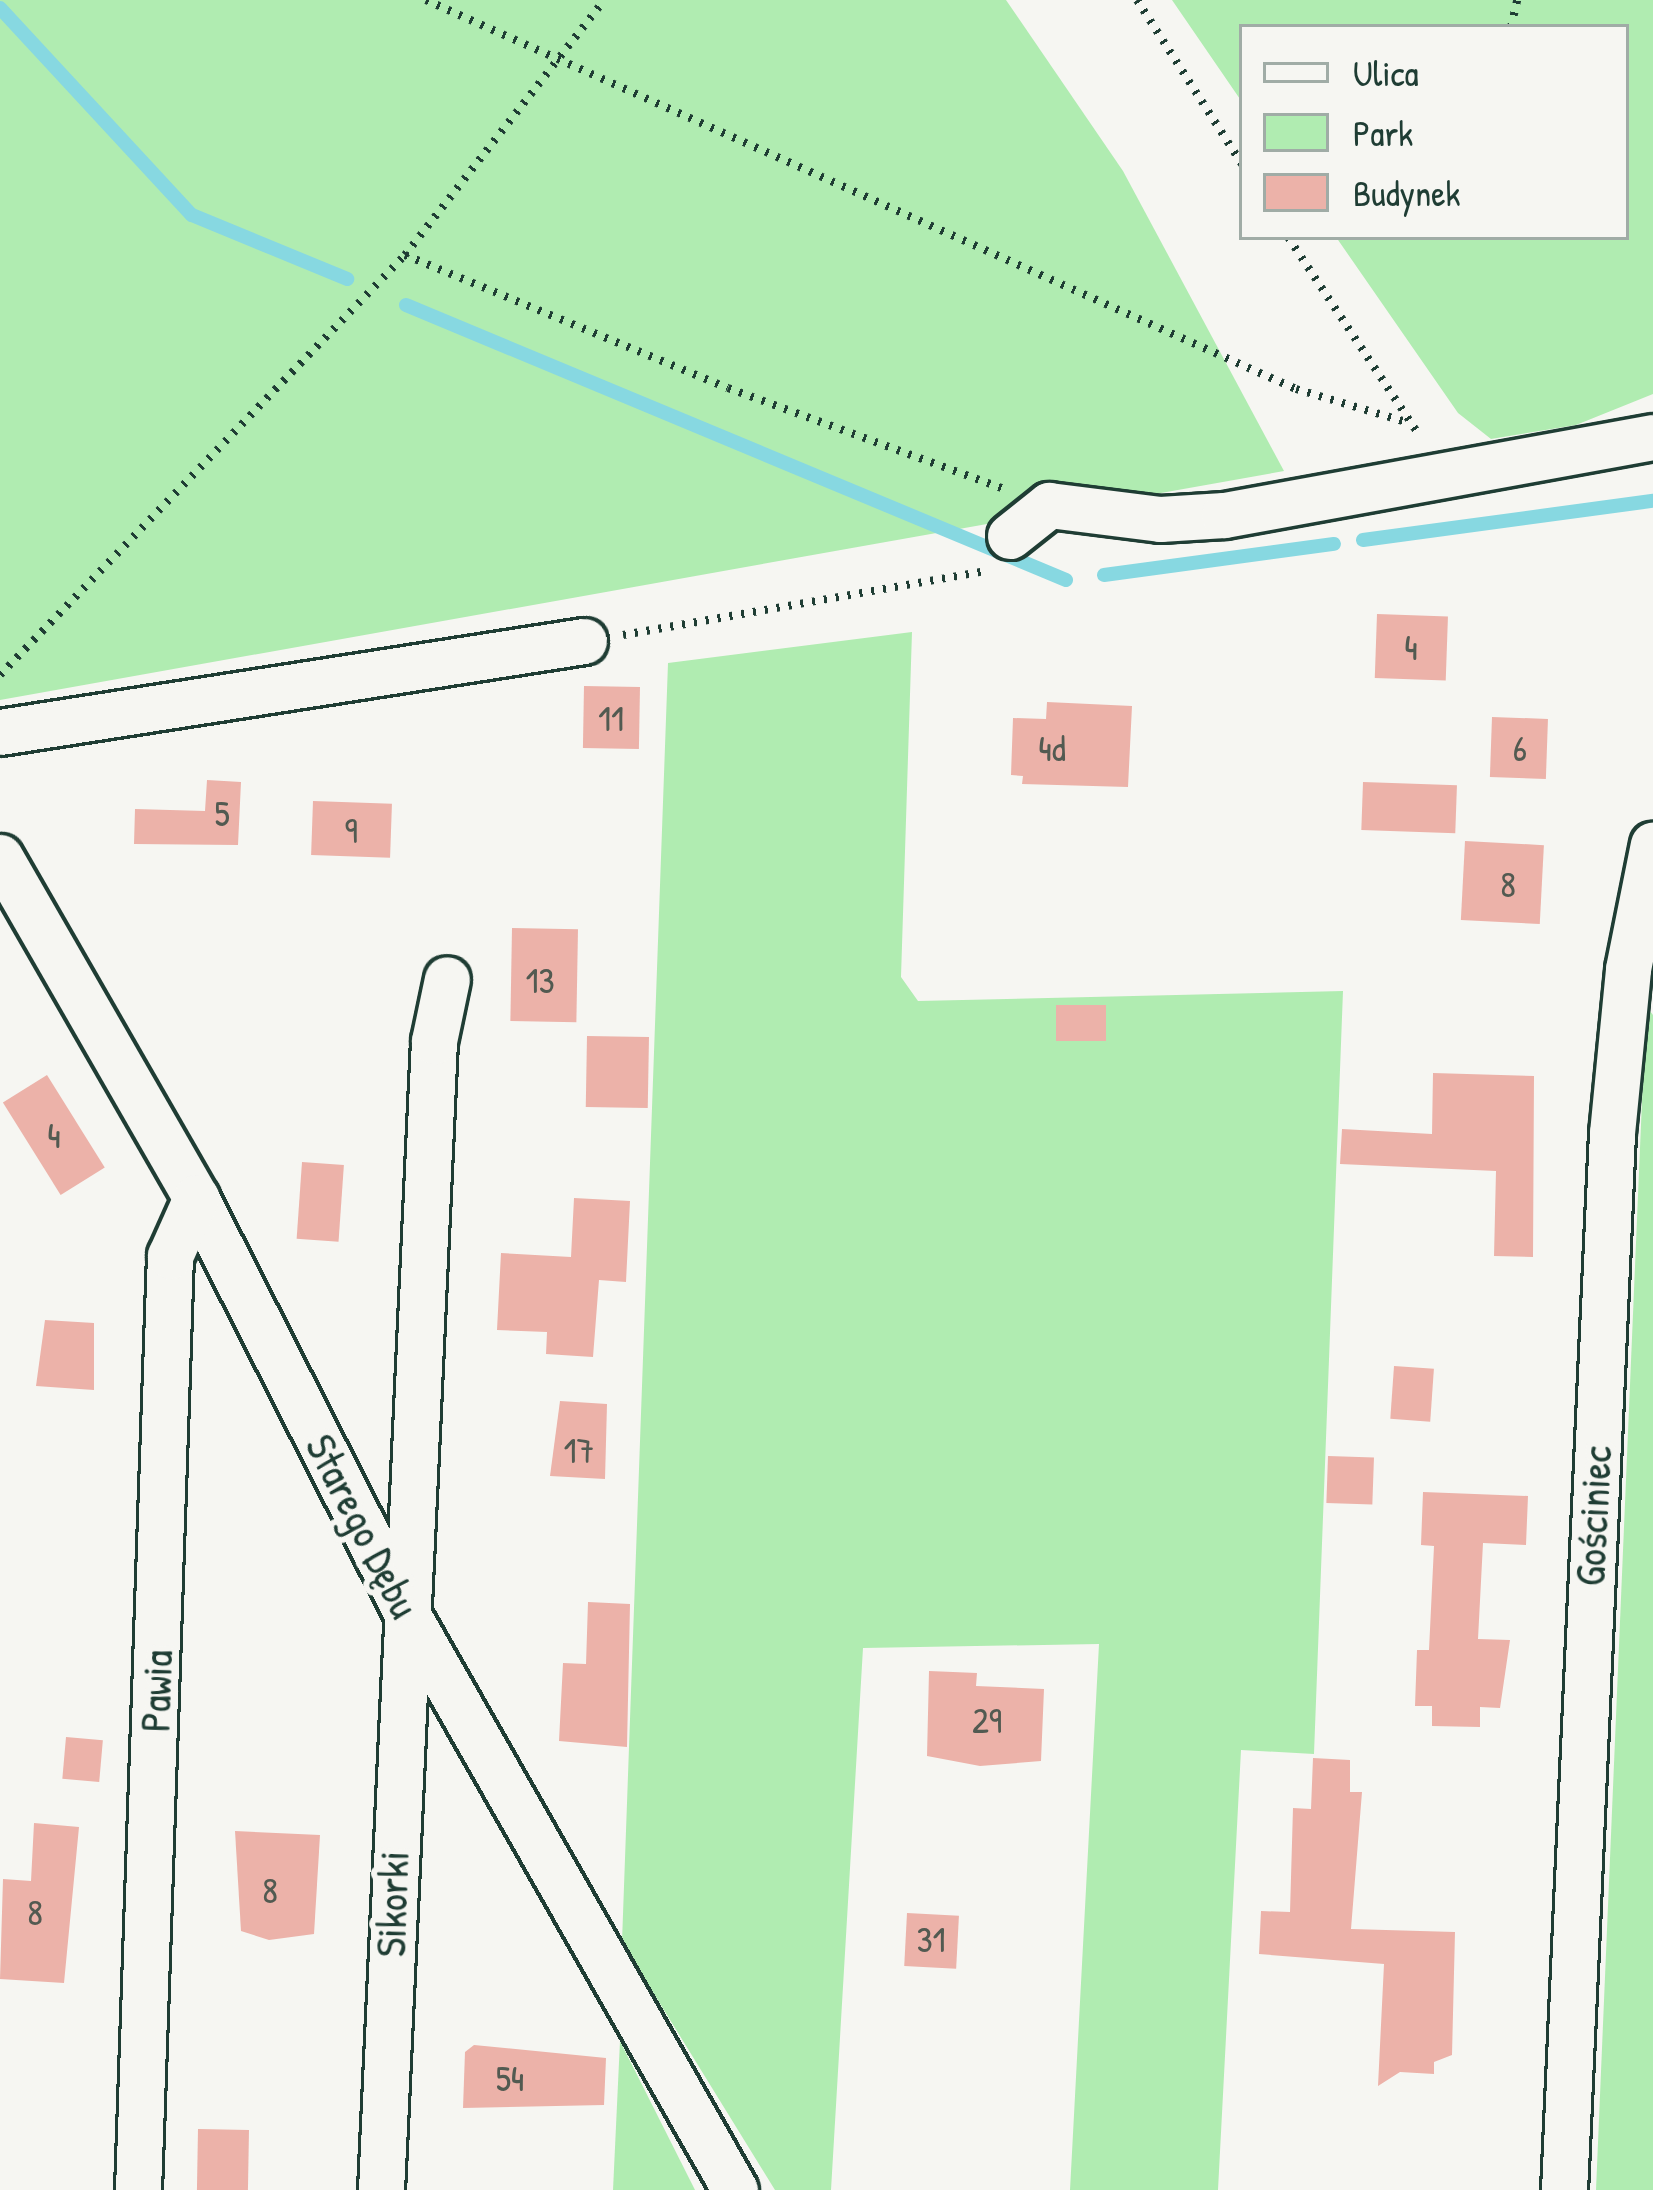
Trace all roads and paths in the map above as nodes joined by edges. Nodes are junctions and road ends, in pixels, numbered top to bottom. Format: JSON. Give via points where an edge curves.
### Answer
{"nodes":[{"id":1,"x":426,"y":0,"type":"edge"},
{"id":2,"x":604,"y":0,"type":"edge"},
{"id":3,"x":1137,"y":0,"type":"edge"},
{"id":4,"x":558,"y":58,"type":"junction"},
{"id":5,"x":1239,"y":159,"type":"edge"},
{"id":6,"x":1290,"y":240,"type":"edge"},
{"id":7,"x":405,"y":255,"type":"junction"},
{"id":8,"x":1403,"y":421,"type":"junction"},
{"id":9,"x":1653,"y":437,"type":"edge"},
{"id":10,"x":1464,"y":475,"type":"junction"},
{"id":11,"x":1049,"y":505,"type":"junction"},
{"id":12,"x":1004,"y":549,"type":"joint"},
{"id":13,"x":584,"y":641,"type":"joint"},
{"id":14,"x":0,"y":675,"type":"edge"},
{"id":15,"x":0,"y":732,"type":"edge"},
{"id":16,"x":1653,"y":844,"type":"edge"},
{"id":17,"x":0,"y":857,"type":"edge"},
{"id":18,"x":447,"y":979,"type":"dead end"},
{"id":19,"x":196,"y":1198,"type":"junction"},
{"id":20,"x":410,"y":1619,"type":"junction"},
{"id":21,"x":138,"y":2190,"type":"edge"},
{"id":22,"x":381,"y":2190,"type":"edge"},
{"id":23,"x":735,"y":2190,"type":"edge"},
{"id":24,"x":1564,"y":2190,"type":"edge"}],
"edges":[{"from":1,"to":4,"type":"path"},
{"from":2,"to":4,"type":"path"},
{"from":3,"to":5,"type":"path"},
{"from":4,"to":7,"type":"path"},
{"from":4,"to":8,"type":"path","via":[[1296,389]]},
{"from":6,"to":8,"type":"path"},
{"from":7,"to":11,"type":"path","via":[[728,388]]},
{"from":7,"to":14,"type":"path"},
{"from":8,"to":10,"type":"path"},
{"from":9,"to":10,"type":"street"},
{"from":10,"to":11,"type":"street","via":[[1224,515],[1160,519]]},
{"from":11,"to":12,"type":"street"},
{"from":12,"to":13,"type":"path","via":[[975,578]]},
{"from":13,"to":15,"type":"street"},
{"from":16,"to":24,"type":"street","name":"Gościniec","via":[[1628,969],[1612,1133]]},
{"from":17,"to":19,"type":"street","name":"Starego Dębu"},
{"from":18,"to":20,"type":"street","name":"Sikorki","via":[[434,1041]]},
{"from":19,"to":20,"type":"street","name":"Starego Dębu"},
{"from":19,"to":21,"type":"street","name":"Pawia","via":[[170,1256]]},
{"from":20,"to":22,"type":"street","name":"Sikorki","via":[[400,1673]]},
{"from":20,"to":23,"type":"street","name":"Starego Dębu"}]}
